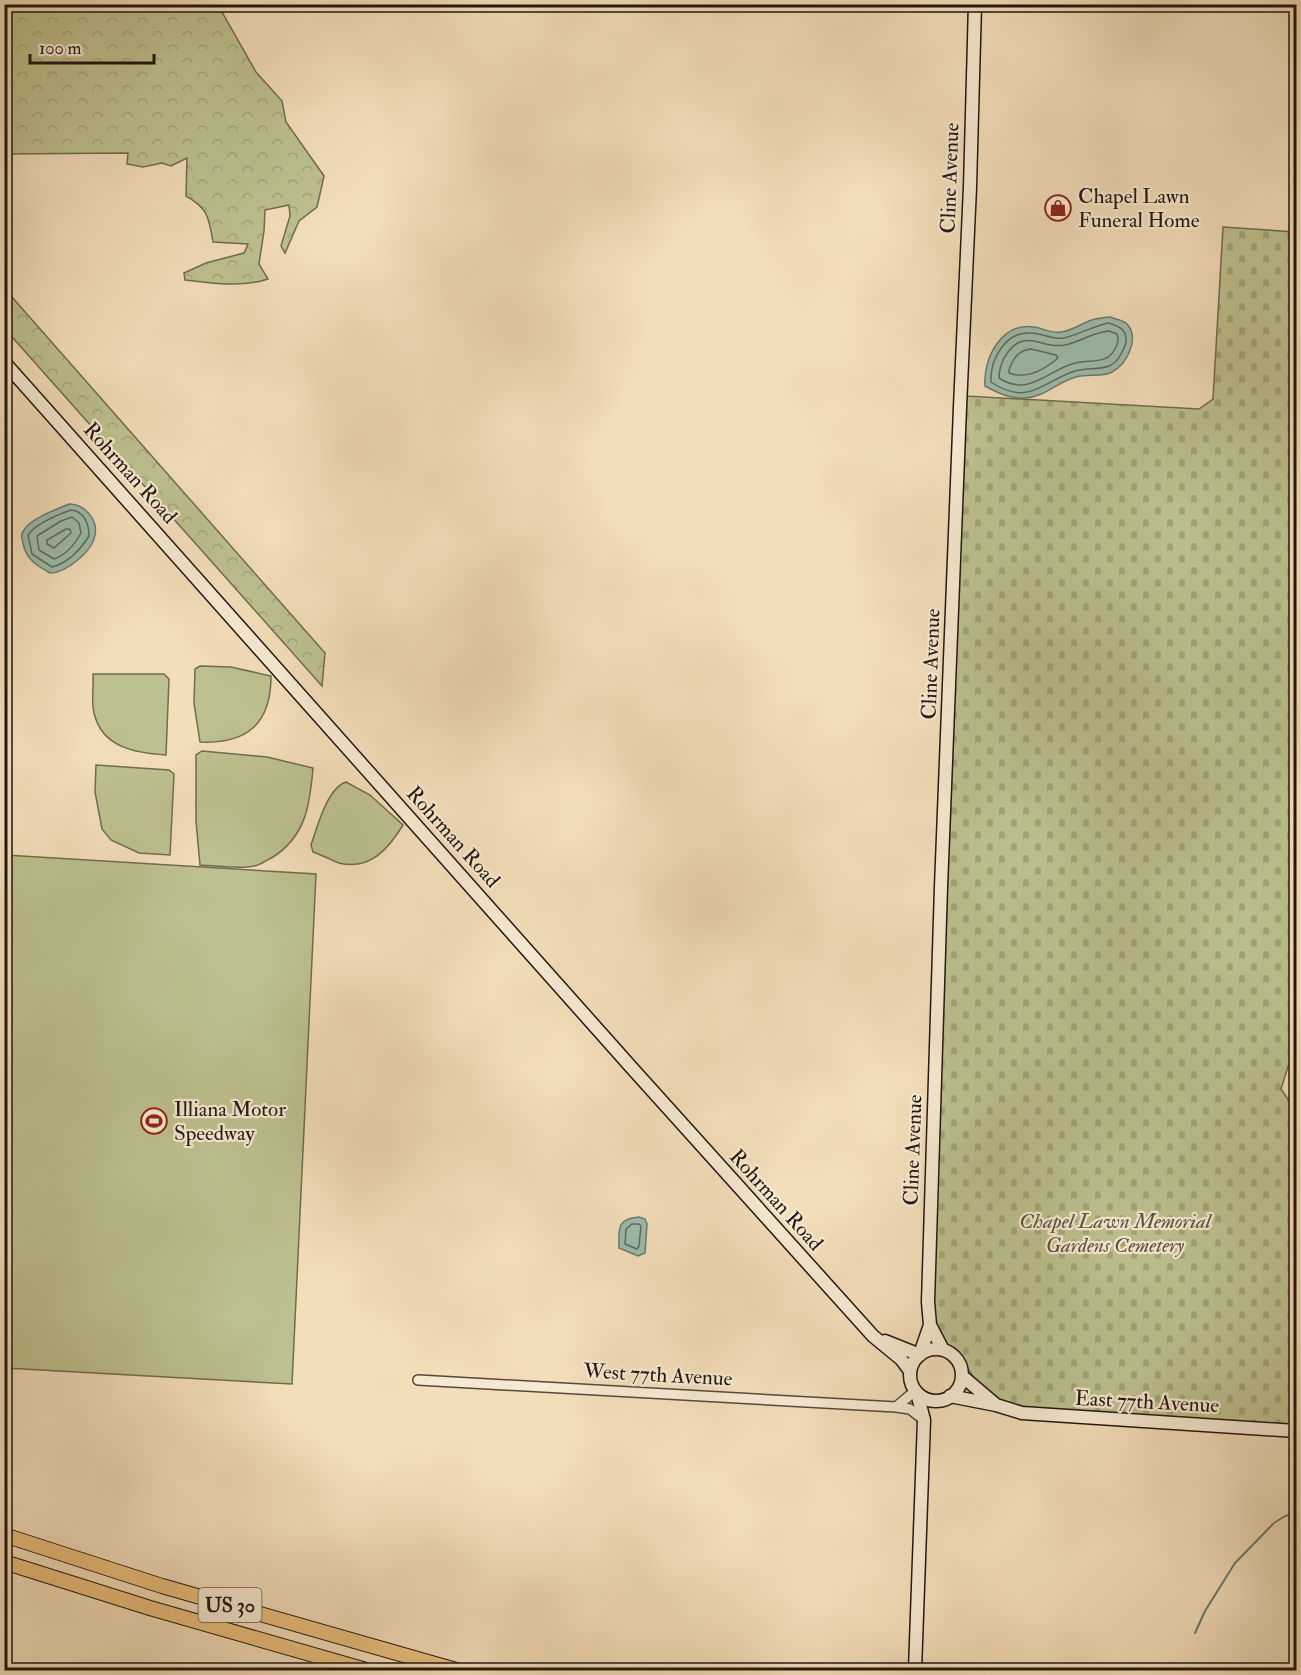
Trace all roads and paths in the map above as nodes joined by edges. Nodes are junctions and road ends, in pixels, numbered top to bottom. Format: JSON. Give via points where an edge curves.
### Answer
{"nodes":[{"id":1,"x":975,"y":4,"type":"edge"},
{"id":2,"x":4,"y":363,"type":"edge"},
{"id":3,"x":930,"y":1325,"type":"junction"},
{"id":4,"x":873,"y":1336,"type":"junction"},
{"id":5,"x":943,"y":1350,"type":"junction"},
{"id":6,"x":920,"y":1354,"type":"junction"},
{"id":7,"x":910,"y":1371,"type":"junction"},
{"id":8,"x":962,"y":1376,"type":"junction"},
{"id":9,"x":418,"y":1380,"type":"dead end"},
{"id":10,"x":916,"y":1392,"type":"junction"},
{"id":11,"x":948,"y":1398,"type":"junction"},
{"id":12,"x":996,"y":1405,"type":"junction"},
{"id":13,"x":896,"y":1407,"type":"junction"},
{"id":14,"x":924,"y":1420,"type":"junction"},
{"id":15,"x":1296,"y":1431,"type":"edge"},
{"id":16,"x":4,"y":1535,"type":"edge"},
{"id":17,"x":4,"y":1562,"type":"edge"},
{"id":18,"x":366,"y":1671,"type":"edge"},
{"id":19,"x":456,"y":1671,"type":"edge"},
{"id":20,"x":915,"y":1671,"type":"edge"}],
"edges":[{"from":1,"to":3,"type":"street","name":"Cline Avenue","via":[[941,887]]},
{"from":2,"to":4,"type":"street","name":"Rohrman Road"},
{"from":3,"to":5,"type":"street","name":"Cline Avenue"},
{"from":3,"to":6,"type":"street","name":"Cline Avenue"},
{"from":4,"to":6,"type":"street","name":"Rohrman Road"},
{"from":4,"to":7,"type":"street","name":"Rohrman Road"},
{"from":5,"to":6,"type":"street"},
{"from":5,"to":8,"type":"street","via":[[957,1360]]},
{"from":6,"to":7,"type":"street"},
{"from":7,"to":10,"type":"street"},
{"from":8,"to":11,"type":"street","via":[[958,1388]]},
{"from":8,"to":12,"type":"street","name":"East 77th Avenue"},
{"from":9,"to":13,"type":"street","name":"West 77th Avenue"},
{"from":10,"to":11,"type":"street","via":[[933,1400]]},
{"from":10,"to":13,"type":"street"},
{"from":10,"to":14,"type":"street"},
{"from":11,"to":12,"type":"street","name":"East 77th Avenue"},
{"from":11,"to":14,"type":"street"},
{"from":12,"to":15,"type":"street","name":"East 77th Avenue","via":[[1040,1415]]},
{"from":13,"to":14,"type":"street","name":"West 77th Avenue","via":[[910,1409]]},
{"from":14,"to":20,"type":"street"},
{"from":16,"to":19,"type":"main road","number":"US 30","via":[[162,1586]]},
{"from":17,"to":18,"type":"main road","number":"US 30"}]}
